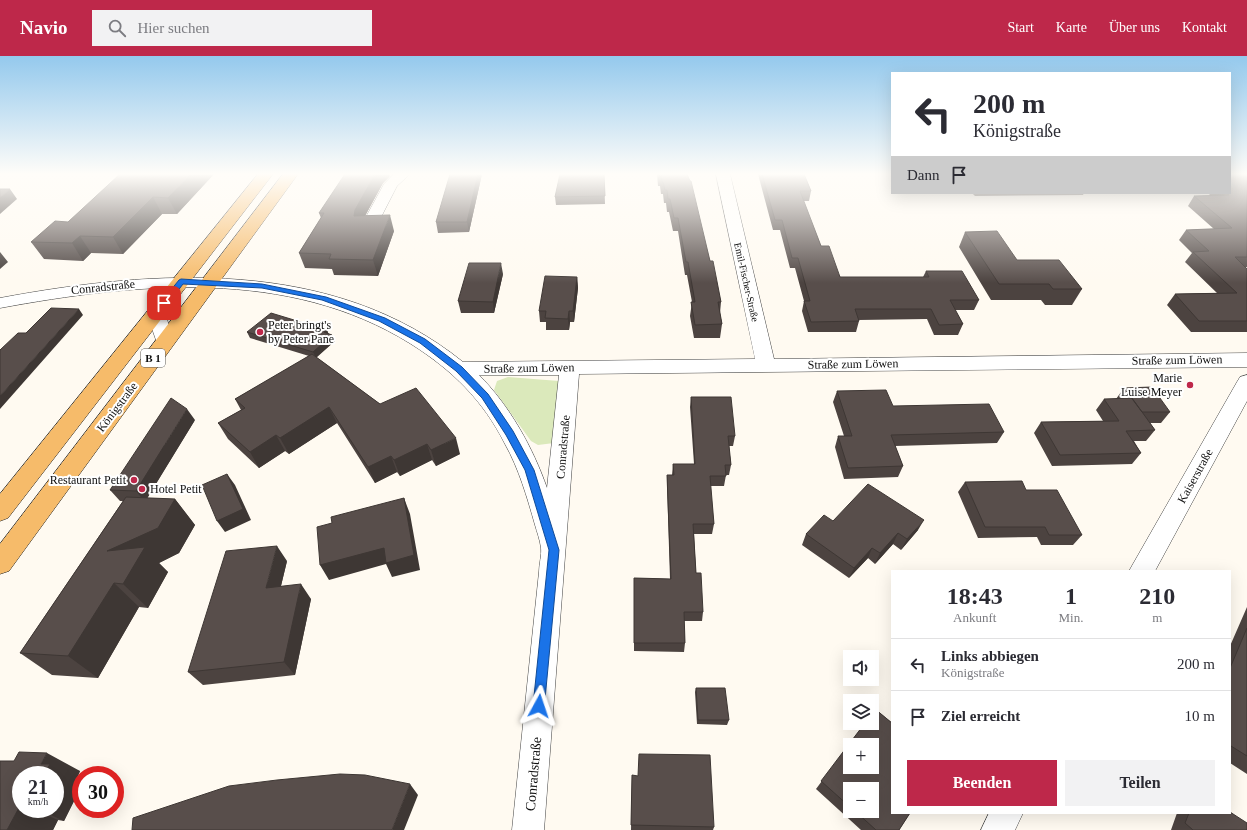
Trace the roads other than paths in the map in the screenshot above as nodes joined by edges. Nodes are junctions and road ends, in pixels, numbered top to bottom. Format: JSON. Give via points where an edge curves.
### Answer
{"nodes":[{"id":1,"x":238,"y":210,"type":"edge"},
{"id":2,"x":264,"y":210,"type":"edge"},
{"id":3,"x":377,"y":210,"type":"edge"},
{"id":4,"x":730,"y":210,"type":"edge"},
{"id":5,"x":369,"y":226,"type":"edge"},
{"id":6,"x":181,"y":282,"type":"junction"},
{"id":7,"x":211,"y":282,"type":"junction"},
{"id":8,"x":0,"y":303,"type":"edge"},
{"id":9,"x":156,"y":314,"type":"junction"},
{"id":10,"x":165,"y":342,"type":"junction"},
{"id":11,"x":1247,"y":360,"type":"edge"},
{"id":12,"x":766,"y":365,"type":"junction"},
{"id":13,"x":570,"y":368,"type":"junction"},
{"id":14,"x":459,"y":369,"type":"junction"},
{"id":15,"x":1247,"y":382,"type":"edge"},
{"id":16,"x":0,"y":511,"type":"edge"},
{"id":17,"x":554,"y":550,"type":"junction"},
{"id":18,"x":0,"y":563,"type":"edge"},
{"id":19,"x":1143,"y":570,"type":"edge"},
{"id":20,"x":1006,"y":814,"type":"edge"},
{"id":21,"x":528,"y":830,"type":"edge"},
{"id":22,"x":998,"y":830,"type":"edge"}],
"edges":[{"from":1,"to":6,"type":"main road","number":"B 1"},
{"from":2,"to":7,"type":"main road","name":"Königstraße","number":"B 1"},
{"from":3,"to":5,"type":"street"},
{"from":4,"to":12,"type":"street","name":"Emil-Fischer-Straße"},
{"from":6,"to":7,"type":"street","name":"Conradstraße"},
{"from":6,"to":8,"type":"street","name":"Conradstraße","via":[[105,286]]},
{"from":6,"to":9,"type":"main road","number":"B 1"},
{"from":7,"to":10,"type":"main road","name":"Königstraße","number":"B 1"},
{"from":7,"to":14,"type":"street","name":"Conradstraße","via":[[262,286],[324,298],[382,319],[423,341]]},
{"from":9,"to":10,"type":"street"},
{"from":9,"to":16,"type":"main road","number":"B 1"},
{"from":10,"to":18,"type":"main road","name":"Königstraße","number":"B 1"},
{"from":11,"to":12,"type":"street","name":"Straße zum Löwen"},
{"from":12,"to":13,"type":"street","name":"Straße zum Löwen"},
{"from":13,"to":14,"type":"street","name":"Straße zum Löwen"},
{"from":13,"to":17,"type":"street","name":"Conradstraße"},
{"from":14,"to":17,"type":"street","name":"Conradstraße","via":[[485,396],[510,434],[529,470]]},
{"from":15,"to":19,"type":"street","name":"Kaiserstraße"},
{"from":17,"to":21,"type":"street","name":"Conradstraße"},
{"from":20,"to":22,"type":"street"}]}
